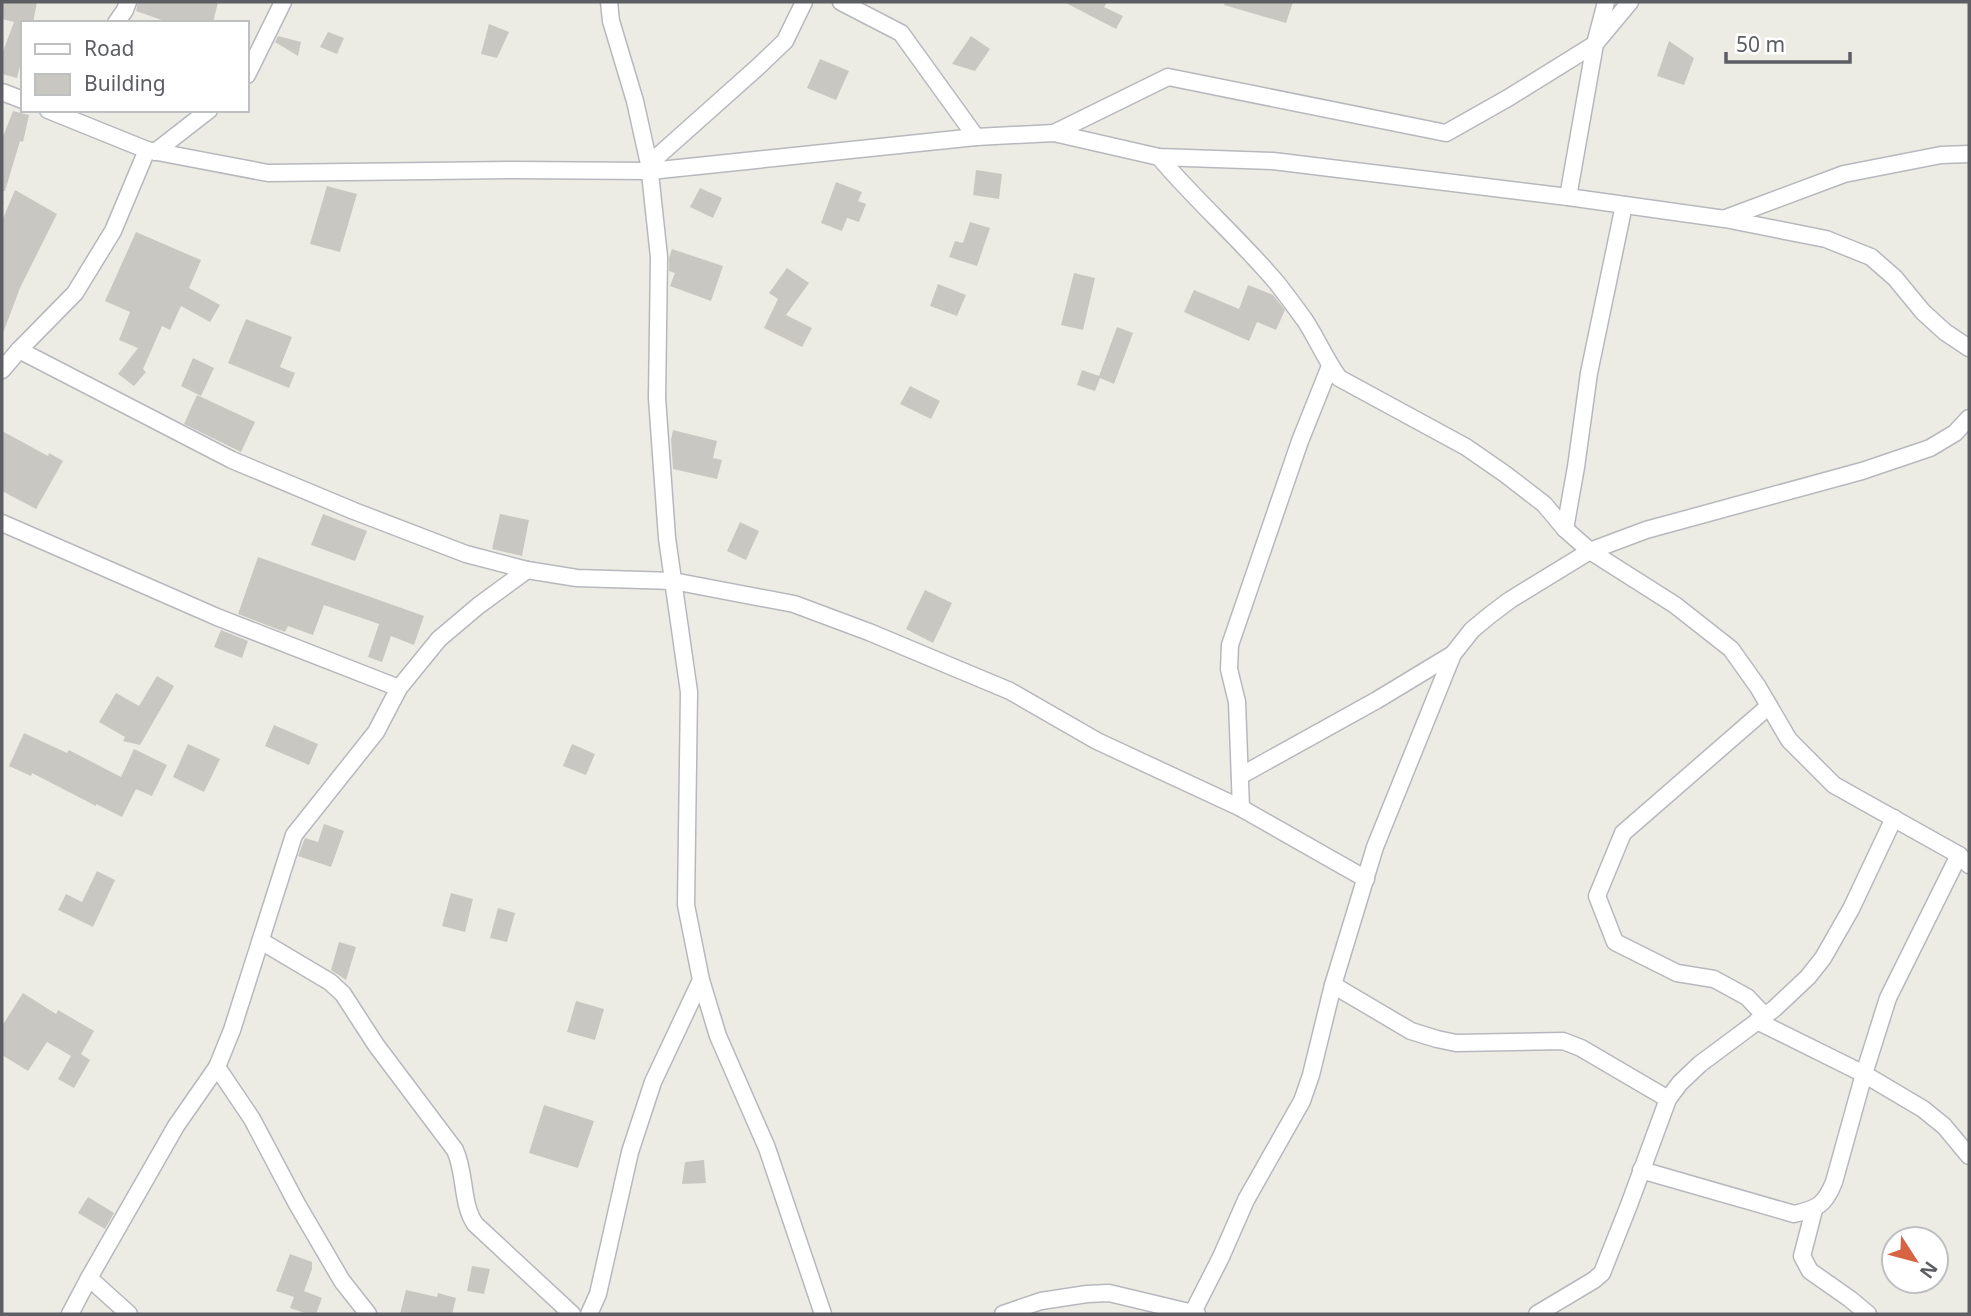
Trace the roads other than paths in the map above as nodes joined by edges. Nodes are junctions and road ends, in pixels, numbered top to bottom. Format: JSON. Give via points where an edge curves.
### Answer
{"nodes":[{"id":1,"x":128,"y":2,"type":"edge"},
{"id":2,"x":283,"y":2,"type":"edge"},
{"id":3,"x":609,"y":2,"type":"edge"},
{"id":4,"x":804,"y":2,"type":"edge"},
{"id":5,"x":841,"y":2,"type":"edge"},
{"id":6,"x":1606,"y":2,"type":"edge"},
{"id":7,"x":1630,"y":2,"type":"edge"},
{"id":8,"x":117,"y":21,"type":"edge"},
{"id":9,"x":1595,"y":44,"type":"junction"},
{"id":10,"x":248,"y":73,"type":"edge"},
{"id":11,"x":2,"y":92,"type":"edge"},
{"id":12,"x":21,"y":99,"type":"edge"},
{"id":13,"x":206,"y":112,"type":"edge"},
{"id":14,"x":65,"y":113,"type":"edge"},
{"id":15,"x":1054,"y":133,"type":"junction"},
{"id":16,"x":976,"y":137,"type":"junction"},
{"id":17,"x":151,"y":151,"type":"junction"},
{"id":18,"x":1969,"y":154,"type":"edge"},
{"id":19,"x":1159,"y":157,"type":"junction"},
{"id":20,"x":649,"y":167,"type":"junction"},
{"id":21,"x":1568,"y":197,"type":"junction"},
{"id":22,"x":1624,"y":205,"type":"junction"},
{"id":23,"x":1725,"y":219,"type":"junction"},
{"id":24,"x":1969,"y":348,"type":"edge"},
{"id":25,"x":19,"y":349,"type":"junction"},
{"id":26,"x":1330,"y":366,"type":"junction"},
{"id":27,"x":2,"y":370,"type":"edge"},
{"id":28,"x":1969,"y":418,"type":"edge"},
{"id":29,"x":2,"y":523,"type":"edge"},
{"id":30,"x":1565,"y":529,"type":"junction"},
{"id":31,"x":1590,"y":551,"type":"junction"},
{"id":32,"x":527,"y":570,"type":"junction"},
{"id":33,"x":673,"y":581,"type":"junction"},
{"id":34,"x":1453,"y":654,"type":"junction"},
{"id":35,"x":399,"y":688,"type":"junction"},
{"id":36,"x":1769,"y":706,"type":"junction"},
{"id":37,"x":1240,"y":776,"type":"junction"},
{"id":38,"x":1241,"y":808,"type":"junction"},
{"id":39,"x":1894,"y":818,"type":"junction"},
{"id":40,"x":1966,"y":861,"type":"edge"},
{"id":41,"x":1366,"y":879,"type":"junction"},
{"id":42,"x":261,"y":941,"type":"junction"},
{"id":43,"x":701,"y":980,"type":"junction"},
{"id":44,"x":1333,"y":985,"type":"junction"},
{"id":45,"x":1761,"y":1018,"type":"junction"},
{"id":46,"x":217,"y":1067,"type":"junction"},
{"id":47,"x":1864,"y":1074,"type":"junction"},
{"id":48,"x":1668,"y":1099,"type":"junction"},
{"id":49,"x":1969,"y":1156,"type":"edge"},
{"id":50,"x":1641,"y":1170,"type":"junction"},
{"id":51,"x":1814,"y":1209,"type":"junction"},
{"id":52,"x":89,"y":1278,"type":"junction"},
{"id":53,"x":70,"y":1314,"type":"edge"},
{"id":54,"x":129,"y":1314,"type":"edge"},
{"id":55,"x":368,"y":1314,"type":"edge"},
{"id":56,"x":572,"y":1314,"type":"edge"},
{"id":57,"x":589,"y":1314,"type":"edge"},
{"id":58,"x":823,"y":1314,"type":"edge"},
{"id":59,"x":1003,"y":1314,"type":"edge"},
{"id":60,"x":1194,"y":1314,"type":"edge"},
{"id":61,"x":1537,"y":1314,"type":"edge"},
{"id":62,"x":1868,"y":1314,"type":"edge"}],
"edges":[{"from":1,"to":8,"type":"street"},
{"from":2,"to":10,"type":"street"},
{"from":3,"to":20,"type":"street"},
{"from":4,"to":20,"type":"street","via":[[785,41]]},
{"from":5,"to":16,"type":"street","via":[[901,33]]},
{"from":6,"to":9,"type":"street"},
{"from":7,"to":9,"type":"street"},
{"from":9,"to":15,"type":"street","via":[[1446,133],[1168,77]]},
{"from":9,"to":21,"type":"street"},
{"from":11,"to":12,"type":"street"},
{"from":13,"to":17,"type":"street"},
{"from":14,"to":17,"type":"street"},
{"from":15,"to":16,"type":"street"},
{"from":15,"to":19,"type":"street"},
{"from":16,"to":20,"type":"street"},
{"from":17,"to":20,"type":"street","via":[[268,173]]},
{"from":17,"to":25,"type":"street","via":[[114,231],[75,293]]},
{"from":18,"to":23,"type":"street","via":[[1844,174]]},
{"from":19,"to":21,"type":"street","via":[[1273,161]]},
{"from":19,"to":26,"type":"street","via":[[1277,284],[1306,321]]},
{"from":20,"to":33,"type":"street","via":[[659,257],[657,398]]},
{"from":21,"to":22,"type":"street"},
{"from":22,"to":23,"type":"street"},
{"from":22,"to":30,"type":"street","via":[[1589,373]]},
{"from":23,"to":24,"type":"street","via":[[1826,239],[1871,257],[1923,312]]},
{"from":25,"to":27,"type":"street"},
{"from":25,"to":32,"type":"street","via":[[232,460],[466,554]]},
{"from":26,"to":30,"type":"street","via":[[1339,378],[1466,447],[1505,474],[1544,504]]},
{"from":26,"to":37,"type":"street","via":[[1230,645]]},
{"from":28,"to":31,"type":"street","via":[[1930,448],[1646,530]]},
{"from":29,"to":35,"type":"street","via":[[217,617]]},
{"from":30,"to":31,"type":"street"},
{"from":31,"to":34,"type":"street","via":[[1490,615]]},
{"from":31,"to":36,"type":"street","via":[[1675,605],[1731,649]]},
{"from":32,"to":33,"type":"street","via":[[576,578]]},
{"from":32,"to":35,"type":"street","via":[[439,639]]},
{"from":33,"to":38,"type":"street","via":[[794,604],[869,632],[1010,691],[1097,741]]},
{"from":33,"to":43,"type":"street","via":[[689,692],[687,905]]},
{"from":34,"to":37,"type":"street"},
{"from":34,"to":41,"type":"street"},
{"from":35,"to":42,"type":"street","via":[[376,732],[294,835]]},
{"from":36,"to":39,"type":"street","via":[[1789,740],[1834,785]]},
{"from":36,"to":45,"type":"street","via":[[1623,833],[1597,896],[1615,942],[1677,973],[1714,979],[1747,997]]},
{"from":37,"to":38,"type":"street"},
{"from":38,"to":41,"type":"street"},
{"from":39,"to":40,"type":"street"},
{"from":39,"to":45,"type":"street","via":[[1823,958]]},
{"from":40,"to":47,"type":"street","via":[[1888,998]]},
{"from":41,"to":44,"type":"street"},
{"from":42,"to":46,"type":"street"},
{"from":42,"to":56,"type":"street","via":[[343,994],[455,1150],[475,1224]]},
{"from":43,"to":57,"type":"street","via":[[653,1082]]},
{"from":43,"to":58,"type":"street","via":[[718,1036],[767,1148]]},
{"from":44,"to":48,"type":"street","via":[[1411,1031],[1437,1039],[1456,1043],[1563,1041]]},
{"from":44,"to":60,"type":"street","via":[[1302,1101],[1246,1200]]},
{"from":45,"to":47,"type":"street"},
{"from":45,"to":48,"type":"street","via":[[1700,1064]]},
{"from":46,"to":52,"type":"street","via":[[176,1126]]},
{"from":46,"to":55,"type":"street","via":[[252,1119],[342,1281]]},
{"from":47,"to":49,"type":"street","via":[[1923,1109]]},
{"from":47,"to":51,"type":"street","via":[[1834,1182],[1828,1197]]},
{"from":48,"to":50,"type":"street"},
{"from":50,"to":51,"type":"street","via":[[1794,1214]]},
{"from":50,"to":61,"type":"street","via":[[1602,1273]]},
{"from":51,"to":62,"type":"street","via":[[1802,1256],[1810,1271]]},
{"from":52,"to":53,"type":"street"},
{"from":52,"to":54,"type":"street"},
{"from":59,"to":60,"type":"street","via":[[1041,1301],[1109,1293]]}]}
